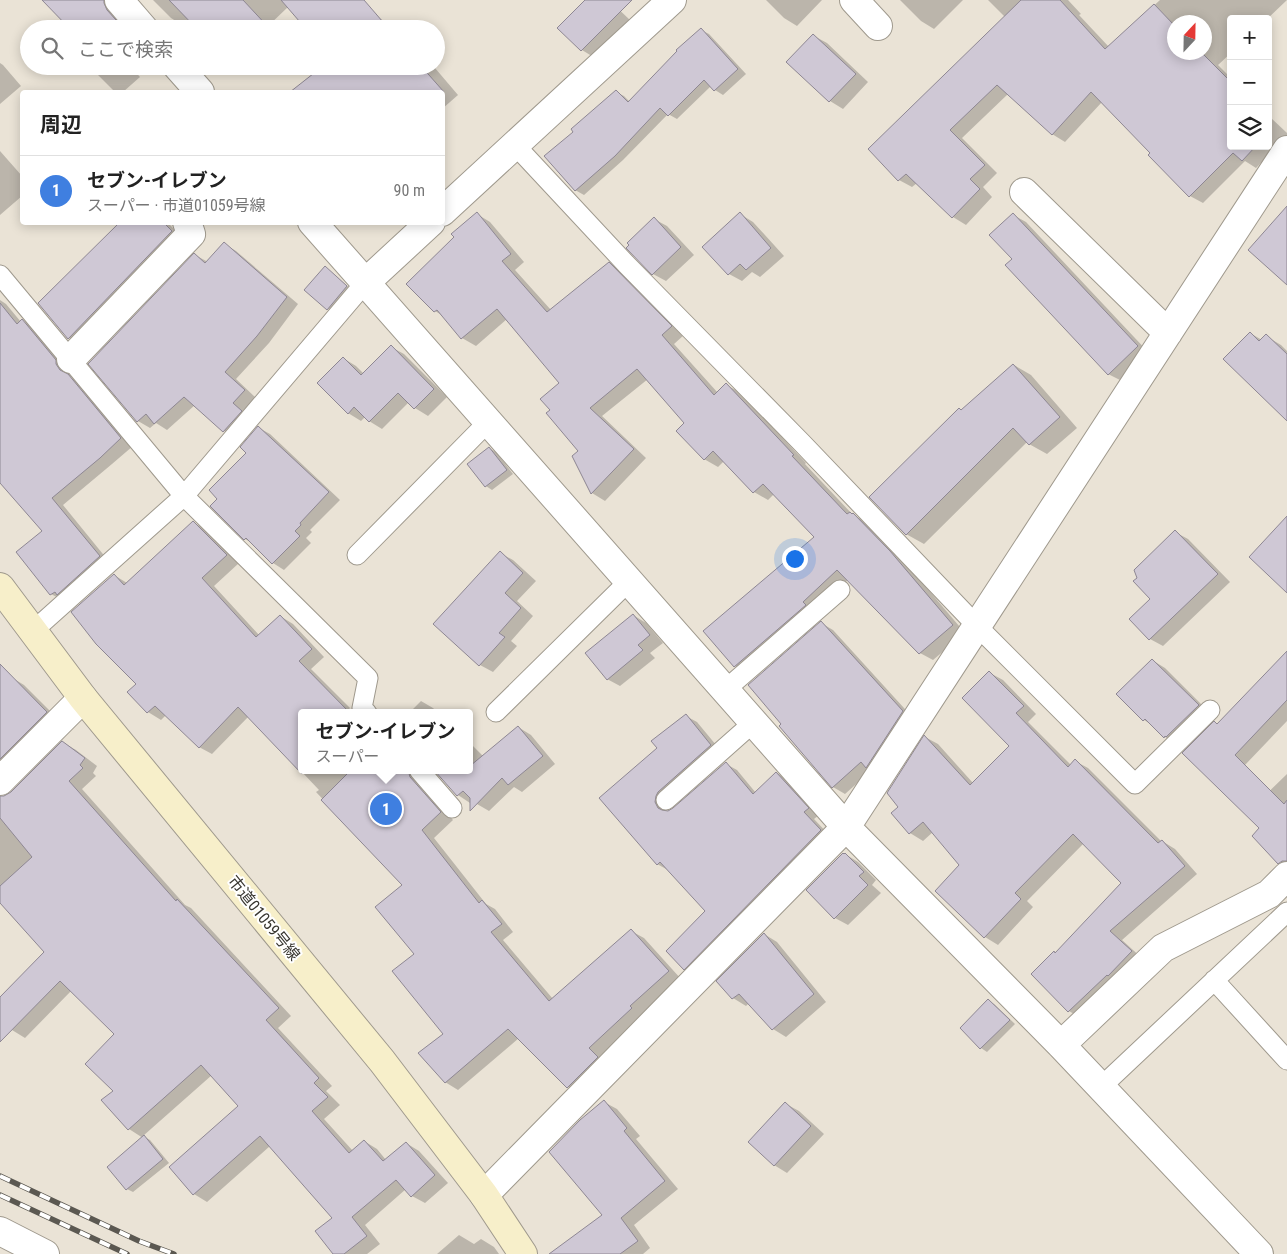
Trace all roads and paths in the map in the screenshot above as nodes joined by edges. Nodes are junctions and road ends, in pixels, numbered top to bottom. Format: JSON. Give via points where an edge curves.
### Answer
{"nodes":[{"id":1,"x":120,"y":0,"type":"edge"},
{"id":2,"x":672,"y":0,"type":"edge"},
{"id":3,"x":854,"y":0,"type":"edge"},
{"id":4,"x":137,"y":20,"type":"edge"},
{"id":5,"x":878,"y":26,"type":"dead end"},
{"id":6,"x":185,"y":75,"type":"edge"},
{"id":7,"x":198,"y":90,"type":"edge"},
{"id":8,"x":515,"y":145,"type":"junction"},
{"id":9,"x":1287,"y":150,"type":"edge"},
{"id":10,"x":1024,"y":192,"type":"dead end"},
{"id":11,"x":445,"y":209,"type":"edge"},
{"id":12,"x":188,"y":225,"type":"edge"},
{"id":13,"x":315,"y":225,"type":"edge"},
{"id":14,"x":428,"y":225,"type":"edge"},
{"id":15,"x":0,"y":275,"type":"edge"},
{"id":16,"x":365,"y":283,"type":"junction"},
{"id":17,"x":1168,"y":333,"type":"junction"},
{"id":18,"x":71,"y":359,"type":"junction"},
{"id":19,"x":488,"y":422,"type":"junction"},
{"id":20,"x":184,"y":496,"type":"junction"},
{"id":21,"x":357,"y":555,"type":"dead end"},
{"id":22,"x":629,"y":581,"type":"junction"},
{"id":23,"x":0,"y":587,"type":"edge"},
{"id":24,"x":840,"y":590,"type":"dead end"},
{"id":25,"x":977,"y":626,"type":"junction"},
{"id":26,"x":33,"y":631,"type":"junction"},
{"id":27,"x":725,"y":690,"type":"junction"},
{"id":28,"x":83,"y":698,"type":"junction"},
{"id":29,"x":363,"y":709,"type":"edge"},
{"id":30,"x":1210,"y":710,"type":"dead end"},
{"id":31,"x":496,"y":712,"type":"dead end"},
{"id":32,"x":754,"y":722,"type":"junction"},
{"id":33,"x":422,"y":774,"type":"edge"},
{"id":34,"x":0,"y":781,"type":"edge"},
{"id":35,"x":666,"y":800,"type":"dead end"},
{"id":36,"x":452,"y":808,"type":"dead end"},
{"id":37,"x":846,"y":827,"type":"junction"},
{"id":38,"x":1287,"y":876,"type":"edge"},
{"id":39,"x":1287,"y":912,"type":"edge"},
{"id":40,"x":1214,"y":980,"type":"junction"},
{"id":41,"x":1061,"y":1045,"type":"junction"},
{"id":42,"x":1287,"y":1060,"type":"edge"},
{"id":43,"x":1101,"y":1087,"type":"junction"},
{"id":44,"x":484,"y":1195,"type":"junction"},
{"id":45,"x":0,"y":1231,"type":"edge"},
{"id":46,"x":45,"y":1254,"type":"edge"},
{"id":47,"x":522,"y":1254,"type":"edge"},
{"id":48,"x":1259,"y":1254,"type":"edge"}],
"edges":[{"from":1,"to":4,"type":"street"},
{"from":2,"to":8,"type":"street"},
{"from":3,"to":5,"type":"street"},
{"from":6,"to":7,"type":"street"},
{"from":8,"to":11,"type":"street"},
{"from":8,"to":25,"type":"lane"},
{"from":9,"to":17,"type":"street"},
{"from":10,"to":17,"type":"street"},
{"from":12,"to":18,"type":"street","via":[[191,234]]},
{"from":13,"to":16,"type":"street"},
{"from":14,"to":16,"type":"street"},
{"from":15,"to":18,"type":"lane"},
{"from":16,"to":19,"type":"street"},
{"from":16,"to":20,"type":"lane"},
{"from":17,"to":25,"type":"street"},
{"from":18,"to":20,"type":"lane"},
{"from":19,"to":21,"type":"lane"},
{"from":19,"to":22,"type":"street"},
{"from":20,"to":26,"type":"lane"},
{"from":20,"to":29,"type":"lane","via":[[368,678]]},
{"from":22,"to":27,"type":"street"},
{"from":22,"to":31,"type":"lane"},
{"from":23,"to":26,"type":"street","name":"市道01059号線"},
{"from":24,"to":27,"type":"lane"},
{"from":25,"to":30,"type":"lane","via":[[1135,784]]},
{"from":25,"to":37,"type":"street"},
{"from":26,"to":28,"type":"street","name":"市道01059号線"},
{"from":27,"to":32,"type":"street"},
{"from":28,"to":34,"type":"street"},
{"from":28,"to":44,"type":"street","name":"市道01059号線","via":[[382,1062]]},
{"from":32,"to":35,"type":"lane"},
{"from":32,"to":37,"type":"street"},
{"from":33,"to":36,"type":"lane"},
{"from":37,"to":41,"type":"street"},
{"from":37,"to":44,"type":"street"},
{"from":38,"to":41,"type":"street","via":[[1269,894],[1163,948]]},
{"from":39,"to":40,"type":"lane"},
{"from":40,"to":42,"type":"lane"},
{"from":40,"to":43,"type":"lane"},
{"from":41,"to":43,"type":"street"},
{"from":43,"to":48,"type":"street"},
{"from":44,"to":47,"type":"street","name":"市道01059号線"},
{"from":45,"to":46,"type":"street"}]}
